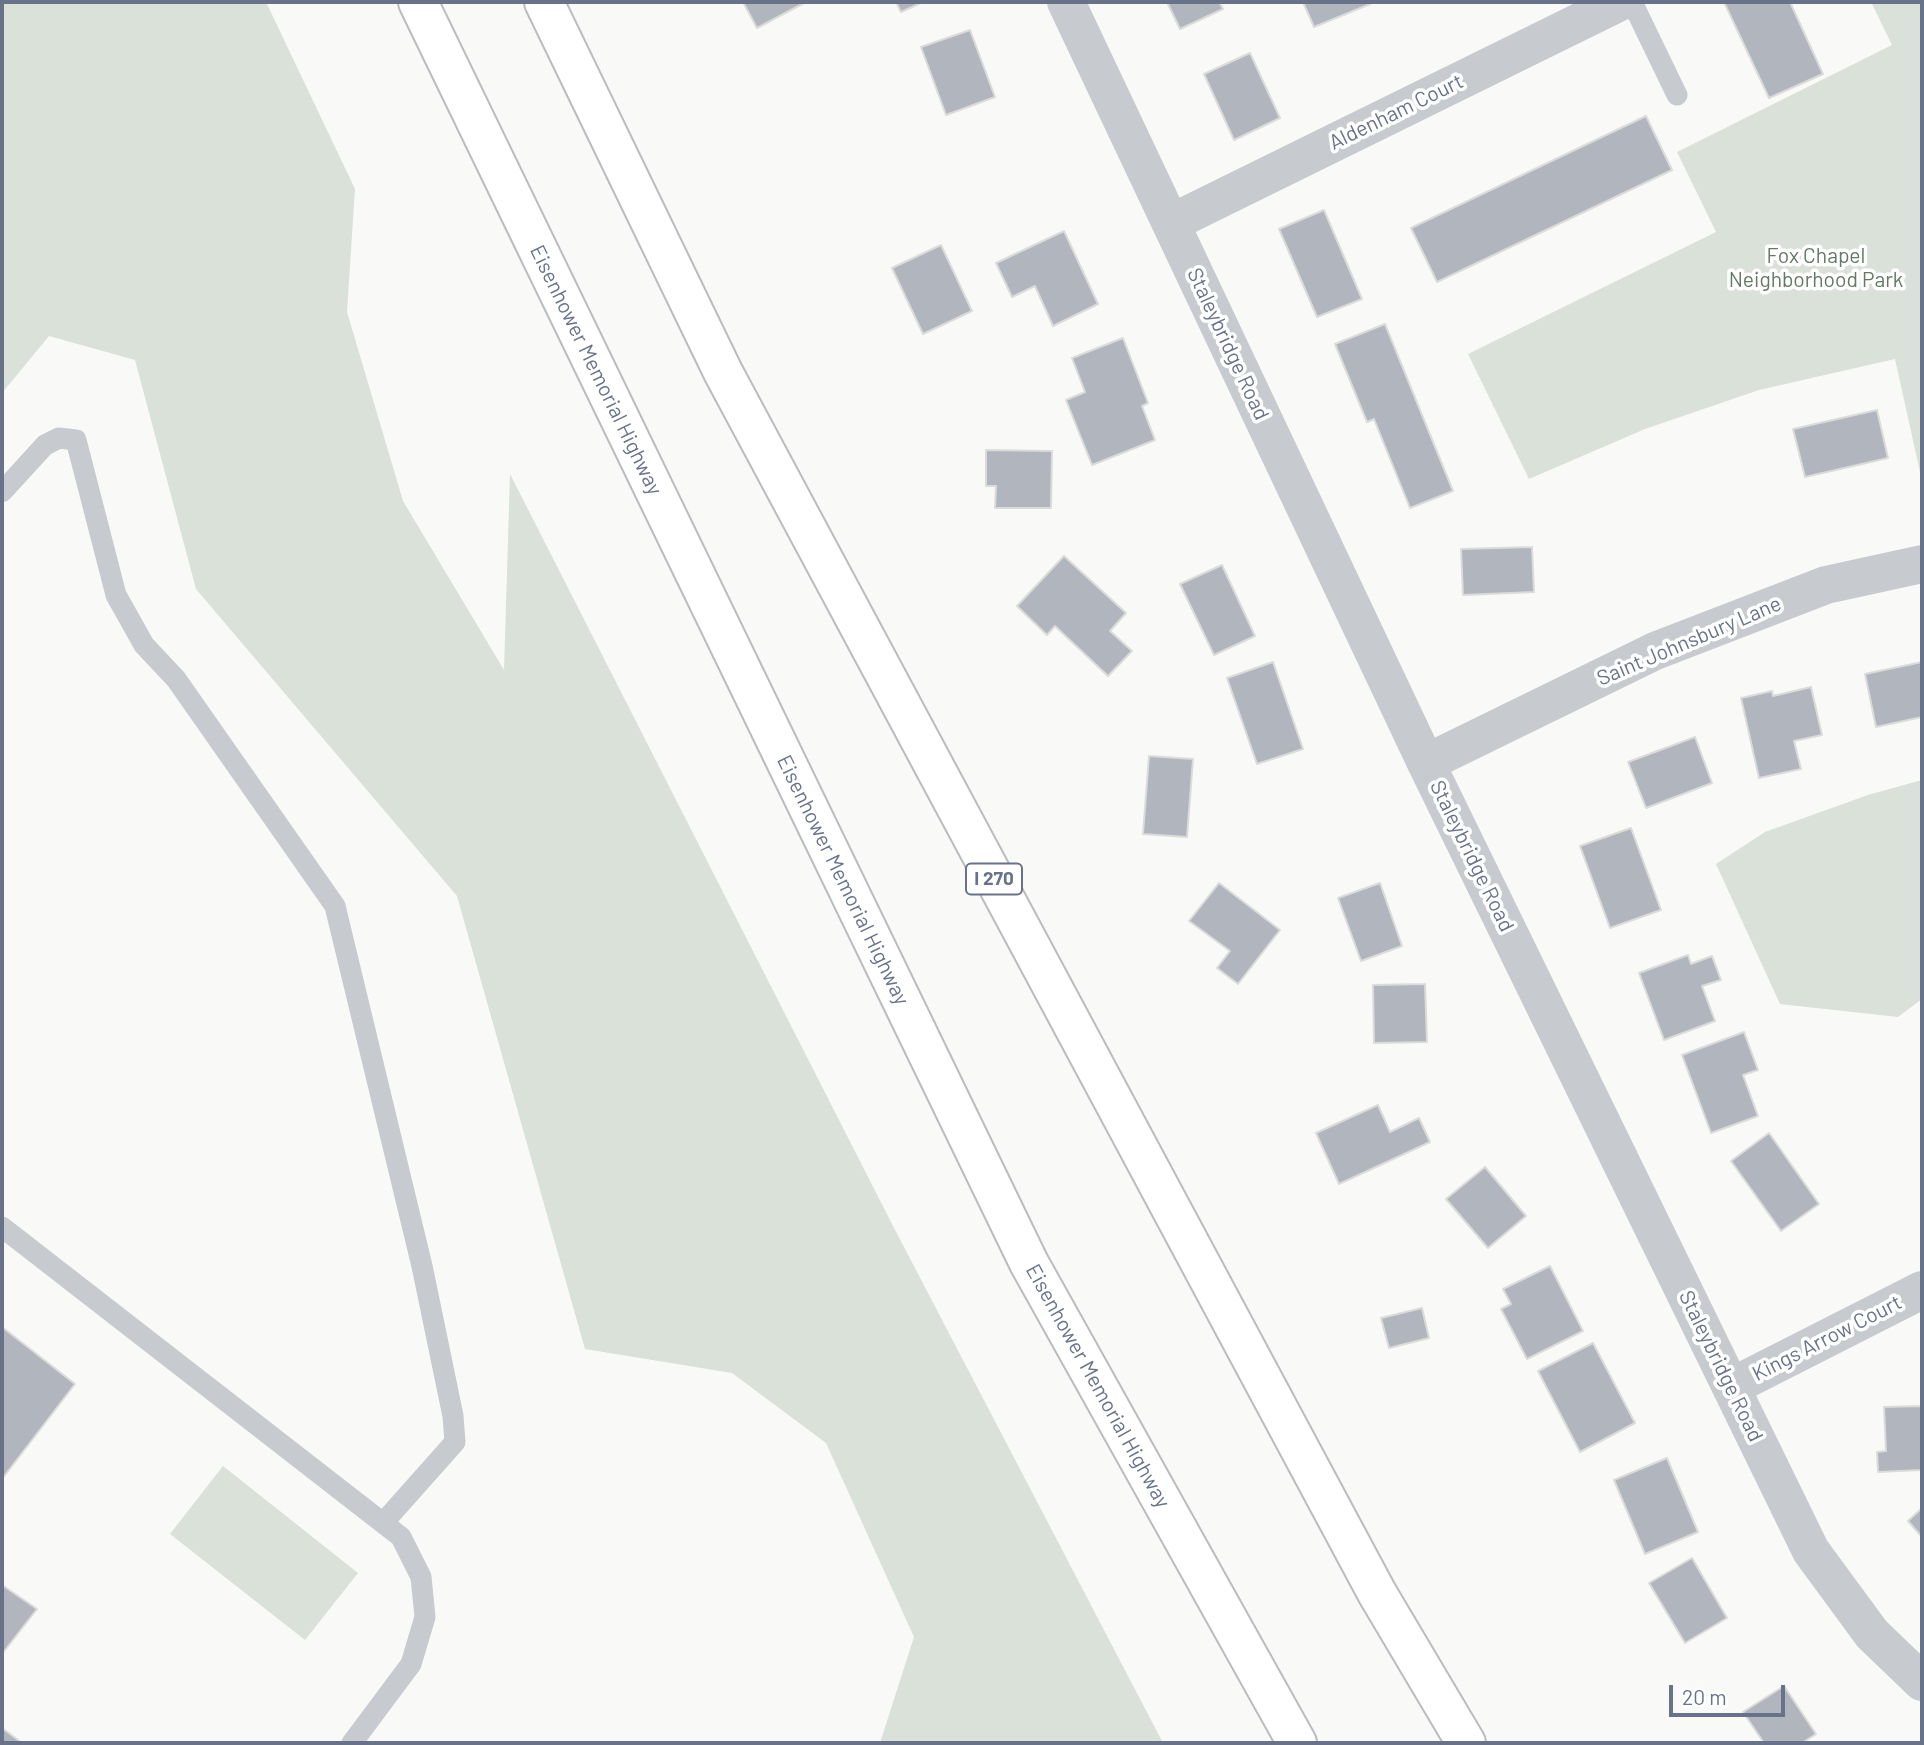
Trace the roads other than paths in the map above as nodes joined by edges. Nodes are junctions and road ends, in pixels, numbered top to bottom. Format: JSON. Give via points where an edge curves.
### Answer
{"nodes":[{"id":1,"x":418,"y":2,"type":"edge"},
{"id":2,"x":544,"y":2,"type":"edge"},
{"id":3,"x":1066,"y":2,"type":"edge"},
{"id":4,"x":1620,"y":2,"type":"edge"},
{"id":5,"x":1632,"y":2,"type":"edge"},
{"id":6,"x":1676,"y":95,"type":"dead end"},
{"id":7,"x":1171,"y":223,"type":"junction"},
{"id":8,"x":2,"y":492,"type":"edge"},
{"id":9,"x":1922,"y":564,"type":"edge"},
{"id":10,"x":1426,"y":764,"type":"junction"},
{"id":11,"x":2,"y":1227,"type":"edge"},
{"id":12,"x":1922,"y":1290,"type":"edge"},
{"id":13,"x":1731,"y":1387,"type":"junction"},
{"id":14,"x":383,"y":1523,"type":"junction"},
{"id":15,"x":1922,"y":1682,"type":"edge"},
{"id":16,"x":352,"y":1743,"type":"edge"},
{"id":17,"x":1297,"y":1743,"type":"edge"},
{"id":18,"x":1466,"y":1743,"type":"edge"}],
"edges":[{"from":1,"to":17,"type":"highway","name":"Eisenhower Memorial Highway","via":[[1029,1263]]},
{"from":2,"to":18,"type":"highway","number":"I 270","via":[[723,372],[1370,1581]]},
{"from":3,"to":7,"type":"street","name":"Staleybridge Road"},
{"from":4,"to":7,"type":"street","name":"Aldenham Court"},
{"from":5,"to":6,"type":"lane"},
{"from":7,"to":10,"type":"street","name":"Staleybridge Road"},
{"from":8,"to":14,"type":"lane","via":[[45,445],[59,438],[76,440],[116,595],[144,646],[176,680],[335,906],[422,1266],[454,1429],[454,1442]]},
{"from":9,"to":10,"type":"street","name":"Saint Johnsbury Lane","via":[[1826,584],[1655,651]]},
{"from":10,"to":13,"type":"street","name":"Staleybridge Road"},
{"from":11,"to":14,"type":"lane"},
{"from":12,"to":13,"type":"street","name":"Kings Arrow Court"},
{"from":13,"to":15,"type":"street","name":"Staleybridge Road","via":[[1811,1551],[1872,1634]]},
{"from":14,"to":16,"type":"lane","via":[[401,1537],[421,1577],[425,1617],[411,1664]]}]}
